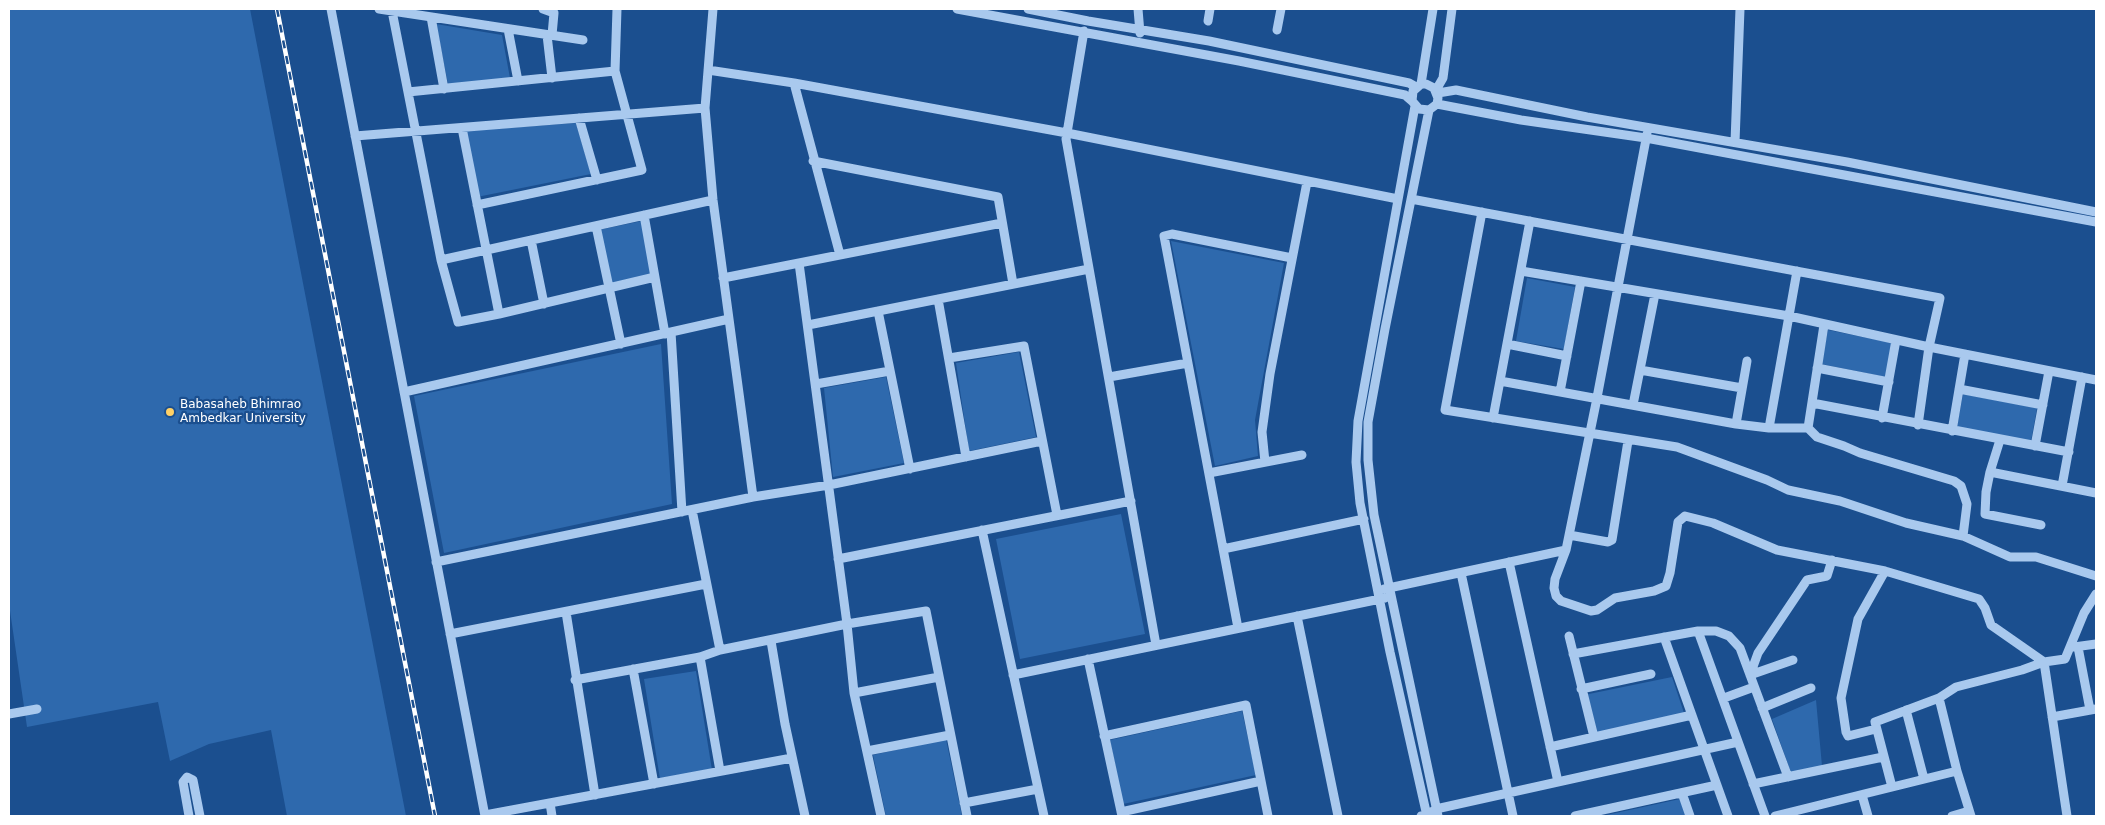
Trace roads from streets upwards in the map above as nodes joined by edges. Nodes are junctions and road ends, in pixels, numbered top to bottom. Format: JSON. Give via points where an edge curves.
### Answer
{"nodes":[{"id":1,"x":331,"y":9,"type":"edge"},
{"id":2,"x":379,"y":9,"type":"edge"},
{"id":3,"x":544,"y":9,"type":"edge"},
{"id":4,"x":617,"y":9,"type":"edge"},
{"id":5,"x":713,"y":9,"type":"edge"},
{"id":6,"x":957,"y":9,"type":"edge"},
{"id":7,"x":1028,"y":9,"type":"edge"},
{"id":8,"x":1138,"y":9,"type":"edge"},
{"id":9,"x":1210,"y":9,"type":"edge"},
{"id":10,"x":1281,"y":9,"type":"edge"},
{"id":11,"x":1433,"y":9,"type":"edge"},
{"id":12,"x":1452,"y":9,"type":"edge"},
{"id":13,"x":1740,"y":9,"type":"edge"},
{"id":14,"x":392,"y":11,"type":"junction"},
{"id":15,"x":1003,"y":13,"type":"edge"},
{"id":16,"x":431,"y":17,"type":"junction"},
{"id":17,"x":1208,"y":21,"type":"dead end"},
{"id":18,"x":508,"y":28,"type":"junction"},
{"id":19,"x":1141,"y":30,"type":"junction"},
{"id":20,"x":1278,"y":30,"type":"dead end"},
{"id":21,"x":1084,"y":31,"type":"junction"},
{"id":22,"x":550,"y":35,"type":"junction"},
{"id":23,"x":583,"y":40,"type":"dead end"},
{"id":24,"x":1139,"y":42,"type":"junction"},
{"id":25,"x":708,"y":70,"type":"junction"},
{"id":26,"x":615,"y":72,"type":"junction"},
{"id":27,"x":552,"y":78,"type":"junction"},
{"id":28,"x":518,"y":81,"type":"junction"},
{"id":29,"x":794,"y":83,"type":"junction"},
{"id":30,"x":1419,"y":86,"type":"junction"},
{"id":31,"x":444,"y":89,"type":"junction"},
{"id":32,"x":1437,"y":91,"type":"junction"},
{"id":33,"x":408,"y":92,"type":"junction"},
{"id":34,"x":1413,"y":104,"type":"junction"},
{"id":35,"x":1437,"y":104,"type":"junction"},
{"id":36,"x":705,"y":108,"type":"junction"},
{"id":37,"x":1429,"y":110,"type":"junction"},
{"id":38,"x":627,"y":115,"type":"junction"},
{"id":39,"x":579,"y":118,"type":"junction"},
{"id":40,"x":1648,"y":126,"type":"junction"},
{"id":41,"x":462,"y":128,"type":"junction"},
{"id":42,"x":416,"y":131,"type":"junction"},
{"id":43,"x":1067,"y":133,"type":"junction"},
{"id":44,"x":355,"y":136,"type":"junction"},
{"id":45,"x":1646,"y":138,"type":"junction"},
{"id":46,"x":1735,"y":142,"type":"junction"},
{"id":47,"x":814,"y":161,"type":"junction"},
{"id":48,"x":597,"y":180,"type":"junction"},
{"id":49,"x":1307,"y":182,"type":"junction"},
{"id":50,"x":2020,"y":197,"type":"junction"},
{"id":51,"x":1398,"y":198,"type":"junction"},
{"id":52,"x":1411,"y":199,"type":"junction"},
{"id":53,"x":713,"y":200,"type":"junction"},
{"id":54,"x":477,"y":205,"type":"junction"},
{"id":55,"x":2018,"y":207,"type":"junction"},
{"id":56,"x":1482,"y":212,"type":"junction"},
{"id":57,"x":2096,"y":212,"type":"edge"},
{"id":58,"x":644,"y":215,"type":"junction"},
{"id":59,"x":1530,"y":221,"type":"junction"},
{"id":60,"x":2096,"y":222,"type":"edge"},
{"id":61,"x":1002,"y":223,"type":"junction"},
{"id":62,"x":596,"y":226,"type":"junction"},
{"id":63,"x":1627,"y":238,"type":"junction"},
{"id":64,"x":530,"y":240,"type":"junction"},
{"id":65,"x":486,"y":250,"type":"junction"},
{"id":66,"x":840,"y":255,"type":"junction"},
{"id":67,"x":1292,"y":258,"type":"junction"},
{"id":68,"x":441,"y":260,"type":"junction"},
{"id":69,"x":799,"y":263,"type":"junction"},
{"id":70,"x":1089,"y":268,"type":"junction"},
{"id":71,"x":1521,"y":271,"type":"junction"},
{"id":72,"x":1798,"y":271,"type":"junction"},
{"id":73,"x":655,"y":278,"type":"junction"},
{"id":74,"x":724,"y":278,"type":"junction"},
{"id":75,"x":1581,"y":281,"type":"junction"},
{"id":76,"x":1013,"y":284,"type":"junction"},
{"id":77,"x":1618,"y":287,"type":"junction"},
{"id":78,"x":609,"y":288,"type":"junction"},
{"id":79,"x":1656,"y":294,"type":"junction"},
{"id":80,"x":938,"y":299,"type":"junction"},
{"id":81,"x":544,"y":304,"type":"junction"},
{"id":82,"x":878,"y":311,"type":"junction"},
{"id":83,"x":500,"y":314,"type":"junction"},
{"id":84,"x":1789,"y":316,"type":"junction"},
{"id":85,"x":729,"y":319,"type":"junction"},
{"id":86,"x":808,"y":325,"type":"junction"},
{"id":87,"x":1824,"y":325,"type":"junction"},
{"id":88,"x":668,"y":333,"type":"junction"},
{"id":89,"x":1896,"y":340,"type":"junction"},
{"id":90,"x":621,"y":344,"type":"junction"},
{"id":91,"x":1507,"y":344,"type":"junction"},
{"id":92,"x":1929,"y":347,"type":"junction"},
{"id":93,"x":1965,"y":354,"type":"junction"},
{"id":94,"x":1567,"y":356,"type":"junction"},
{"id":95,"x":949,"y":358,"type":"junction"},
{"id":96,"x":1747,"y":360,"type":"dead end"},
{"id":97,"x":1188,"y":363,"type":"junction"},
{"id":98,"x":1817,"y":368,"type":"junction"},
{"id":99,"x":1640,"y":370,"type":"junction"},
{"id":100,"x":890,"y":371,"type":"junction"},
{"id":101,"x":2049,"y":371,"type":"junction"},
{"id":102,"x":1109,"y":377,"type":"junction"},
{"id":103,"x":2082,"y":377,"type":"junction"},
{"id":104,"x":2096,"y":380,"type":"edge"},
{"id":105,"x":1500,"y":381,"type":"junction"},
{"id":106,"x":1889,"y":382,"type":"junction"},
{"id":107,"x":816,"y":384,"type":"junction"},
{"id":108,"x":1742,"y":388,"type":"junction"},
{"id":109,"x":1959,"y":389,"type":"junction"},
{"id":110,"x":404,"y":392,"type":"junction"},
{"id":111,"x":1560,"y":392,"type":"junction"},
{"id":112,"x":1597,"y":398,"type":"junction"},
{"id":113,"x":1812,"y":403,"type":"junction"},
{"id":114,"x":1633,"y":405,"type":"junction"},
{"id":115,"x":2043,"y":405,"type":"junction"},
{"id":116,"x":1493,"y":418,"type":"junction"},
{"id":117,"x":1882,"y":418,"type":"junction"},
{"id":118,"x":1736,"y":424,"type":"junction"},
{"id":119,"x":1918,"y":424,"type":"junction"},
{"id":120,"x":1769,"y":428,"type":"junction"},
{"id":121,"x":1808,"y":428,"type":"junction"},
{"id":122,"x":1952,"y":431,"type":"junction"},
{"id":123,"x":1590,"y":434,"type":"junction"},
{"id":124,"x":2000,"y":440,"type":"junction"},
{"id":125,"x":1628,"y":441,"type":"junction"},
{"id":126,"x":1042,"y":442,"type":"junction"},
{"id":127,"x":2035,"y":446,"type":"junction"},
{"id":128,"x":2069,"y":452,"type":"junction"},
{"id":129,"x":1302,"y":455,"type":"dead end"},
{"id":130,"x":966,"y":457,"type":"junction"},
{"id":131,"x":1265,"y":462,"type":"junction"},
{"id":132,"x":910,"y":469,"type":"junction"},
{"id":133,"x":1990,"y":472,"type":"junction"},
{"id":134,"x":1209,"y":473,"type":"junction"},
{"id":135,"x":1370,"y":476,"type":"junction"},
{"id":136,"x":1358,"y":477,"type":"junction"},
{"id":137,"x":829,"y":485,"type":"junction"},
{"id":138,"x":2062,"y":486,"type":"junction"},
{"id":139,"x":2096,"y":493,"type":"edge"},
{"id":140,"x":753,"y":497,"type":"junction"},
{"id":141,"x":1131,"y":500,"type":"junction"},
{"id":142,"x":692,"y":510,"type":"junction"},
{"id":143,"x":682,"y":512,"type":"junction"},
{"id":144,"x":1057,"y":515,"type":"junction"},
{"id":145,"x":1364,"y":519,"type":"junction"},
{"id":146,"x":2041,"y":526,"type":"dead end"},
{"id":147,"x":982,"y":530,"type":"junction"},
{"id":148,"x":1569,"y":535,"type":"junction"},
{"id":149,"x":1963,"y":536,"type":"junction"},
{"id":150,"x":1223,"y":549,"type":"junction"},
{"id":151,"x":1566,"y":550,"type":"junction"},
{"id":152,"x":838,"y":559,"type":"junction"},
{"id":153,"x":1832,"y":560,"type":"junction"},
{"id":154,"x":436,"y":562,"type":"junction"},
{"id":155,"x":1509,"y":562,"type":"junction"},
{"id":156,"x":1885,"y":571,"type":"junction"},
{"id":157,"x":1461,"y":572,"type":"junction"},
{"id":158,"x":2096,"y":576,"type":"edge"},
{"id":159,"x":706,"y":584,"type":"junction"},
{"id":160,"x":1390,"y":593,"type":"junction"},
{"id":161,"x":2096,"y":594,"type":"edge"},
{"id":162,"x":1379,"y":595,"type":"junction"},
{"id":163,"x":566,"y":612,"type":"junction"},
{"id":164,"x":1297,"y":616,"type":"junction"},
{"id":165,"x":846,"y":624,"type":"junction"},
{"id":166,"x":1238,"y":628,"type":"junction"},
{"id":167,"x":1698,"y":631,"type":"junction"},
{"id":168,"x":450,"y":634,"type":"junction"},
{"id":169,"x":1569,"y":636,"type":"dead end"},
{"id":170,"x":1664,"y":636,"type":"junction"},
{"id":171,"x":771,"y":641,"type":"junction"},
{"id":172,"x":2096,"y":644,"type":"edge"},
{"id":173,"x":1156,"y":645,"type":"junction"},
{"id":174,"x":2074,"y":647,"type":"junction"},
{"id":175,"x":720,"y":650,"type":"junction"},
{"id":176,"x":1573,"y":654,"type":"junction"},
{"id":177,"x":700,"y":657,"type":"junction"},
{"id":178,"x":1088,"y":659,"type":"junction"},
{"id":179,"x":1793,"y":660,"type":"dead end"},
{"id":180,"x":2044,"y":662,"type":"junction"},
{"id":181,"x":633,"y":669,"type":"junction"},
{"id":182,"x":1651,"y":674,"type":"dead end"},
{"id":183,"x":1013,"y":675,"type":"junction"},
{"id":184,"x":1750,"y":675,"type":"junction"},
{"id":185,"x":938,"y":677,"type":"junction"},
{"id":186,"x":575,"y":680,"type":"junction"},
{"id":187,"x":1754,"y":687,"type":"junction"},
{"id":188,"x":1812,"y":688,"type":"dead end"},
{"id":189,"x":1582,"y":689,"type":"junction"},
{"id":190,"x":854,"y":693,"type":"junction"},
{"id":191,"x":1724,"y":698,"type":"junction"},
{"id":192,"x":1939,"y":698,"type":"junction"},
{"id":193,"x":1762,"y":708,"type":"junction"},
{"id":194,"x":37,"y":709,"type":"dead end"},
{"id":195,"x":2093,"y":709,"type":"edge"},
{"id":196,"x":1906,"y":710,"type":"junction"},
{"id":197,"x":9,"y":714,"type":"edge"},
{"id":198,"x":1692,"y":715,"type":"junction"},
{"id":199,"x":2052,"y":717,"type":"junction"},
{"id":200,"x":1876,"y":729,"type":"junction"},
{"id":201,"x":950,"y":734,"type":"junction"},
{"id":202,"x":1104,"y":736,"type":"junction"},
{"id":203,"x":1594,"y":737,"type":"junction"},
{"id":204,"x":1738,"y":742,"type":"junction"},
{"id":205,"x":1550,"y":746,"type":"junction"},
{"id":206,"x":1705,"y":750,"type":"junction"},
{"id":207,"x":866,"y":751,"type":"junction"},
{"id":208,"x":1883,"y":756,"type":"junction"},
{"id":209,"x":792,"y":758,"type":"junction"},
{"id":210,"x":720,"y":771,"type":"junction"},
{"id":211,"x":1957,"y":771,"type":"junction"},
{"id":212,"x":1788,"y":777,"type":"junction"},
{"id":213,"x":1924,"y":779,"type":"junction"},
{"id":214,"x":1261,"y":781,"type":"junction"},
{"id":215,"x":1558,"y":782,"type":"junction"},
{"id":216,"x":654,"y":784,"type":"junction"},
{"id":217,"x":1754,"y":784,"type":"junction"},
{"id":218,"x":1717,"y":785,"type":"junction"},
{"id":219,"x":1892,"y":787,"type":"junction"},
{"id":220,"x":1038,"y":789,"type":"junction"},
{"id":221,"x":1508,"y":793,"type":"junction"},
{"id":222,"x":1682,"y":793,"type":"junction"},
{"id":223,"x":1862,"y":794,"type":"junction"},
{"id":224,"x":595,"y":795,"type":"junction"},
{"id":225,"x":550,"y":803,"type":"junction"},
{"id":226,"x":964,"y":803,"type":"junction"},
{"id":227,"x":1437,"y":812,"type":"edge"},
{"id":228,"x":1122,"y":814,"type":"edge"},
{"id":229,"x":1970,"y":814,"type":"edge"},
{"id":230,"x":189,"y":816,"type":"edge"},
{"id":231,"x":200,"y":816,"type":"edge"},
{"id":232,"x":485,"y":816,"type":"edge"},
{"id":233,"x":552,"y":816,"type":"edge"},
{"id":234,"x":805,"y":816,"type":"edge"},
{"id":235,"x":881,"y":816,"type":"edge"},
{"id":236,"x":967,"y":816,"type":"edge"},
{"id":237,"x":1044,"y":816,"type":"edge"},
{"id":238,"x":1268,"y":816,"type":"edge"},
{"id":239,"x":1338,"y":816,"type":"edge"},
{"id":240,"x":1425,"y":816,"type":"edge"},
{"id":241,"x":1513,"y":816,"type":"edge"},
{"id":242,"x":1575,"y":816,"type":"edge"},
{"id":243,"x":1690,"y":816,"type":"edge"},
{"id":244,"x":1728,"y":816,"type":"edge"},
{"id":245,"x":1765,"y":816,"type":"edge"},
{"id":246,"x":1774,"y":816,"type":"edge"},
{"id":247,"x":1868,"y":816,"type":"edge"},
{"id":248,"x":1952,"y":816,"type":"edge"},
{"id":249,"x":2067,"y":816,"type":"edge"}],
"edges":[{"from":1,"to":44,"type":"street"},
{"from":2,"to":14,"type":"street"},
{"from":3,"to":22,"type":"street","via":[[554,14]]},
{"from":4,"to":26,"type":"street"},
{"from":5,"to":25,"type":"street"},
{"from":6,"to":15,"type":"street"},
{"from":7,"to":19,"type":"street"},
{"from":8,"to":19,"type":"street"},
{"from":9,"to":17,"type":"street"},
{"from":10,"to":20,"type":"street"},
{"from":11,"to":30,"type":"street"},
{"from":12,"to":32,"type":"street","via":[[1442,78]]},
{"from":13,"to":46,"type":"street"},
{"from":14,"to":16,"type":"street"},
{"from":14,"to":33,"type":"street"},
{"from":15,"to":21,"type":"street"},
{"from":16,"to":18,"type":"street"},
{"from":16,"to":31,"type":"street"},
{"from":18,"to":22,"type":"street"},
{"from":18,"to":28,"type":"street"},
{"from":19,"to":24,"type":"street"},
{"from":19,"to":30,"type":"street","via":[[1209,41]]},
{"from":21,"to":24,"type":"street"},
{"from":21,"to":43,"type":"street"},
{"from":22,"to":23,"type":"street"},
{"from":22,"to":27,"type":"street"},
{"from":24,"to":34,"type":"street","via":[[1405,95]]},
{"from":25,"to":29,"type":"street"},
{"from":25,"to":36,"type":"street"},
{"from":26,"to":27,"type":"street"},
{"from":26,"to":38,"type":"street"},
{"from":27,"to":28,"type":"street"},
{"from":28,"to":31,"type":"street"},
{"from":29,"to":43,"type":"street"},
{"from":29,"to":47,"type":"street"},
{"from":30,"to":32,"type":"street","via":[[1431,85]]},
{"from":30,"to":34,"type":"street","via":[[1412,94]]},
{"from":31,"to":33,"type":"street"},
{"from":32,"to":35,"type":"street"},
{"from":32,"to":40,"type":"street","via":[[1456,90]]},
{"from":33,"to":42,"type":"street"},
{"from":34,"to":37,"type":"street","via":[[1424,111]]},
{"from":34,"to":51,"type":"street"},
{"from":35,"to":37,"type":"street"},
{"from":35,"to":45,"type":"street"},
{"from":36,"to":38,"type":"street"},
{"from":36,"to":53,"type":"street"},
{"from":37,"to":52,"type":"street"},
{"from":38,"to":39,"type":"street"},
{"from":38,"to":48,"type":"street","via":[[642,170]]},
{"from":39,"to":41,"type":"street"},
{"from":39,"to":48,"type":"street"},
{"from":40,"to":45,"type":"street"},
{"from":40,"to":46,"type":"street"},
{"from":41,"to":42,"type":"street"},
{"from":41,"to":54,"type":"street"},
{"from":42,"to":44,"type":"street"},
{"from":42,"to":68,"type":"street"},
{"from":43,"to":49,"type":"street"},
{"from":43,"to":70,"type":"street"},
{"from":44,"to":110,"type":"street"},
{"from":45,"to":55,"type":"street"},
{"from":45,"to":63,"type":"street"},
{"from":46,"to":50,"type":"street"},
{"from":47,"to":61,"type":"street","via":[[998,197]]},
{"from":47,"to":66,"type":"street"},
{"from":48,"to":54,"type":"street"},
{"from":49,"to":51,"type":"street"},
{"from":49,"to":67,"type":"street"},
{"from":50,"to":55,"type":"street"},
{"from":50,"to":57,"type":"street"},
{"from":51,"to":136,"type":"street","via":[[1358,421]]},
{"from":52,"to":56,"type":"street"},
{"from":52,"to":135,"type":"street","via":[[1368,422]]},
{"from":53,"to":58,"type":"street"},
{"from":53,"to":74,"type":"street"},
{"from":54,"to":65,"type":"street"},
{"from":55,"to":60,"type":"street"},
{"from":56,"to":59,"type":"street"},
{"from":56,"to":116,"type":"street","via":[[1445,410]]},
{"from":58,"to":62,"type":"street"},
{"from":58,"to":73,"type":"street"},
{"from":59,"to":63,"type":"street"},
{"from":59,"to":71,"type":"street"},
{"from":61,"to":66,"type":"street"},
{"from":61,"to":76,"type":"street"},
{"from":62,"to":64,"type":"street"},
{"from":62,"to":78,"type":"street"},
{"from":63,"to":72,"type":"street"},
{"from":63,"to":77,"type":"street"},
{"from":64,"to":65,"type":"street"},
{"from":64,"to":81,"type":"street"},
{"from":65,"to":68,"type":"street"},
{"from":65,"to":83,"type":"street"},
{"from":66,"to":69,"type":"street"},
{"from":67,"to":97,"type":"street","via":[[1172,234],[1164,236]]},
{"from":67,"to":131,"type":"street","via":[[1263,422]]},
{"from":68,"to":83,"type":"street","via":[[458,322]]},
{"from":69,"to":74,"type":"street"},
{"from":69,"to":86,"type":"street"},
{"from":70,"to":76,"type":"street"},
{"from":70,"to":102,"type":"street"},
{"from":71,"to":75,"type":"street"},
{"from":71,"to":91,"type":"street"},
{"from":72,"to":84,"type":"street"},
{"from":72,"to":92,"type":"street","via":[[1940,298]]},
{"from":73,"to":78,"type":"street"},
{"from":73,"to":88,"type":"street"},
{"from":74,"to":85,"type":"street"},
{"from":75,"to":77,"type":"street"},
{"from":75,"to":94,"type":"street"},
{"from":76,"to":80,"type":"street"},
{"from":77,"to":79,"type":"street"},
{"from":77,"to":112,"type":"street"},
{"from":78,"to":81,"type":"street"},
{"from":78,"to":90,"type":"street"},
{"from":79,"to":84,"type":"street"},
{"from":79,"to":99,"type":"street"},
{"from":80,"to":82,"type":"street"},
{"from":80,"to":95,"type":"street"},
{"from":81,"to":83,"type":"street"},
{"from":82,"to":86,"type":"street"},
{"from":82,"to":100,"type":"street"},
{"from":84,"to":87,"type":"street"},
{"from":84,"to":120,"type":"street"},
{"from":85,"to":88,"type":"street"},
{"from":85,"to":140,"type":"street"},
{"from":86,"to":107,"type":"street"},
{"from":87,"to":89,"type":"street"},
{"from":87,"to":98,"type":"street"},
{"from":88,"to":90,"type":"street"},
{"from":88,"to":143,"type":"street"},
{"from":89,"to":92,"type":"street"},
{"from":89,"to":106,"type":"street"},
{"from":90,"to":110,"type":"street"},
{"from":91,"to":94,"type":"street"},
{"from":91,"to":105,"type":"street"},
{"from":92,"to":93,"type":"street"},
{"from":92,"to":119,"type":"street"},
{"from":93,"to":101,"type":"street"},
{"from":93,"to":109,"type":"street"},
{"from":94,"to":111,"type":"street"},
{"from":95,"to":126,"type":"street","via":[[1024,346]]},
{"from":95,"to":130,"type":"street"},
{"from":96,"to":108,"type":"street"},
{"from":97,"to":102,"type":"street"},
{"from":97,"to":134,"type":"street"},
{"from":98,"to":106,"type":"street"},
{"from":98,"to":113,"type":"street"},
{"from":99,"to":108,"type":"street"},
{"from":99,"to":114,"type":"street"},
{"from":100,"to":107,"type":"street"},
{"from":100,"to":132,"type":"street"},
{"from":101,"to":103,"type":"street"},
{"from":101,"to":115,"type":"street"},
{"from":102,"to":141,"type":"street"},
{"from":103,"to":104,"type":"street"},
{"from":103,"to":128,"type":"street"},
{"from":105,"to":111,"type":"street"},
{"from":105,"to":116,"type":"street"},
{"from":106,"to":117,"type":"street"},
{"from":107,"to":137,"type":"street"},
{"from":108,"to":118,"type":"street"},
{"from":109,"to":115,"type":"street"},
{"from":109,"to":122,"type":"street"},
{"from":110,"to":154,"type":"street"},
{"from":111,"to":112,"type":"street"},
{"from":112,"to":114,"type":"street"},
{"from":112,"to":123,"type":"street"},
{"from":113,"to":117,"type":"street"},
{"from":113,"to":121,"type":"street"},
{"from":114,"to":118,"type":"street"},
{"from":115,"to":127,"type":"street"},
{"from":116,"to":123,"type":"street"},
{"from":117,"to":119,"type":"street"},
{"from":118,"to":120,"type":"street"},
{"from":119,"to":122,"type":"street"},
{"from":120,"to":121,"type":"street"},
{"from":121,"to":149,"type":"street","via":[[1817,437],[1860,453],[1954,481],[1961,486],[1967,504]]},
{"from":122,"to":124,"type":"street"},
{"from":123,"to":125,"type":"street"},
{"from":123,"to":148,"type":"street"},
{"from":124,"to":127,"type":"street"},
{"from":124,"to":133,"type":"street"},
{"from":125,"to":148,"type":"street","via":[[1612,540]]},
{"from":125,"to":149,"type":"street","via":[[1677,448],[1788,490],[1840,501],[1906,523]]},
{"from":126,"to":130,"type":"street"},
{"from":126,"to":144,"type":"street"},
{"from":127,"to":128,"type":"street"},
{"from":128,"to":138,"type":"street"},
{"from":129,"to":131,"type":"street"},
{"from":130,"to":132,"type":"street"},
{"from":131,"to":134,"type":"street"},
{"from":132,"to":137,"type":"street"},
{"from":133,"to":138,"type":"street"},
{"from":133,"to":146,"type":"street","via":[[1985,514]]},
{"from":134,"to":150,"type":"street"},
{"from":135,"to":136,"type":"street"},
{"from":135,"to":160,"type":"street"},
{"from":136,"to":145,"type":"street"},
{"from":137,"to":140,"type":"street"},
{"from":137,"to":152,"type":"street"},
{"from":138,"to":139,"type":"street"},
{"from":140,"to":142,"type":"street"},
{"from":141,"to":144,"type":"street"},
{"from":141,"to":173,"type":"street"},
{"from":142,"to":143,"type":"street"},
{"from":142,"to":159,"type":"street"},
{"from":143,"to":154,"type":"street"},
{"from":144,"to":147,"type":"street"},
{"from":145,"to":150,"type":"street"},
{"from":145,"to":162,"type":"street"},
{"from":147,"to":152,"type":"street"},
{"from":147,"to":183,"type":"street"},
{"from":148,"to":151,"type":"street"},
{"from":149,"to":158,"type":"street","via":[[2010,557],[2036,557]]},
{"from":150,"to":166,"type":"street"},
{"from":151,"to":153,"type":"street","via":[[1555,579],[1556,596],[1561,601],[1591,611],[1615,598],[1666,586],[1678,522],[1685,516],[1713,523],[1778,550]]},
{"from":151,"to":155,"type":"street"},
{"from":152,"to":165,"type":"street"},
{"from":153,"to":156,"type":"street"},
{"from":153,"to":184,"type":"street","via":[[1827,576],[1807,580],[1758,653]]},
{"from":154,"to":168,"type":"street"},
{"from":155,"to":157,"type":"street"},
{"from":155,"to":205,"type":"street"},
{"from":156,"to":180,"type":"street","via":[[1979,599],[1986,608],[1990,625]]},
{"from":156,"to":200,"type":"street","via":[[1858,619],[1841,698],[1847,734]]},
{"from":157,"to":160,"type":"street"},
{"from":157,"to":221,"type":"street"},
{"from":159,"to":163,"type":"street"},
{"from":159,"to":175,"type":"street"},
{"from":160,"to":162,"type":"street"},
{"from":160,"to":227,"type":"street"},
{"from":161,"to":174,"type":"street","via":[[2084,612]]},
{"from":162,"to":164,"type":"street"},
{"from":162,"to":240,"type":"street"},
{"from":163,"to":168,"type":"street"},
{"from":163,"to":186,"type":"street"},
{"from":164,"to":166,"type":"street"},
{"from":164,"to":239,"type":"street"},
{"from":165,"to":171,"type":"street"},
{"from":165,"to":185,"type":"street","via":[[926,611]]},
{"from":165,"to":190,"type":"street"},
{"from":166,"to":173,"type":"street"},
{"from":167,"to":170,"type":"street"},
{"from":167,"to":184,"type":"street","via":[[1716,631],[1729,636],[1740,648]]},
{"from":167,"to":191,"type":"street"},
{"from":168,"to":232,"type":"street"},
{"from":169,"to":176,"type":"street"},
{"from":170,"to":176,"type":"street"},
{"from":170,"to":198,"type":"street"},
{"from":171,"to":175,"type":"street"},
{"from":171,"to":209,"type":"street"},
{"from":172,"to":174,"type":"street"},
{"from":173,"to":178,"type":"street"},
{"from":174,"to":180,"type":"street","via":[[2065,659]]},
{"from":174,"to":195,"type":"street"},
{"from":175,"to":177,"type":"street"},
{"from":176,"to":189,"type":"street"},
{"from":177,"to":181,"type":"street"},
{"from":177,"to":210,"type":"street"},
{"from":178,"to":183,"type":"street"},
{"from":178,"to":202,"type":"street"},
{"from":179,"to":184,"type":"street"},
{"from":180,"to":192,"type":"street","via":[[1956,687]]},
{"from":180,"to":199,"type":"street"},
{"from":181,"to":186,"type":"street"},
{"from":181,"to":216,"type":"street"},
{"from":182,"to":189,"type":"street"},
{"from":183,"to":220,"type":"street"},
{"from":184,"to":187,"type":"street"},
{"from":185,"to":190,"type":"street"},
{"from":185,"to":201,"type":"street"},
{"from":186,"to":224,"type":"street"},
{"from":187,"to":191,"type":"street"},
{"from":187,"to":193,"type":"street"},
{"from":188,"to":193,"type":"street"},
{"from":189,"to":203,"type":"street"},
{"from":190,"to":207,"type":"street"},
{"from":191,"to":204,"type":"street"},
{"from":192,"to":196,"type":"street"},
{"from":192,"to":211,"type":"street"},
{"from":193,"to":212,"type":"street"},
{"from":194,"to":197,"type":"street"},
{"from":195,"to":199,"type":"street"},
{"from":196,"to":200,"type":"street","via":[[1875,722]]},
{"from":196,"to":213,"type":"street"},
{"from":198,"to":203,"type":"street"},
{"from":198,"to":206,"type":"street"},
{"from":199,"to":249,"type":"street"},
{"from":200,"to":208,"type":"street"},
{"from":201,"to":207,"type":"street"},
{"from":201,"to":226,"type":"street"},
{"from":202,"to":214,"type":"street","via":[[1246,705]]},
{"from":202,"to":228,"type":"street"},
{"from":203,"to":205,"type":"street"},
{"from":204,"to":206,"type":"street"},
{"from":204,"to":217,"type":"street"},
{"from":205,"to":215,"type":"street"},
{"from":206,"to":215,"type":"street"},
{"from":206,"to":218,"type":"street"},
{"from":207,"to":235,"type":"street"},
{"from":208,"to":212,"type":"street"},
{"from":208,"to":219,"type":"street"},
{"from":209,"to":210,"type":"street"},
{"from":209,"to":234,"type":"street"},
{"from":210,"to":216,"type":"street"},
{"from":211,"to":213,"type":"street"},
{"from":211,"to":229,"type":"street"},
{"from":212,"to":217,"type":"street"},
{"from":213,"to":219,"type":"street"},
{"from":214,"to":228,"type":"street"},
{"from":214,"to":238,"type":"street"},
{"from":215,"to":221,"type":"street"},
{"from":216,"to":224,"type":"street"},
{"from":217,"to":245,"type":"street"},
{"from":218,"to":222,"type":"street"},
{"from":218,"to":244,"type":"street"},
{"from":219,"to":223,"type":"street"},
{"from":220,"to":226,"type":"street"},
{"from":220,"to":237,"type":"street"},
{"from":221,"to":227,"type":"street"},
{"from":221,"to":241,"type":"street"},
{"from":222,"to":242,"type":"street"},
{"from":222,"to":243,"type":"street"},
{"from":223,"to":246,"type":"street"},
{"from":223,"to":247,"type":"street"},
{"from":224,"to":225,"type":"street"},
{"from":225,"to":232,"type":"street"},
{"from":225,"to":233,"type":"street"},
{"from":226,"to":236,"type":"street"},
{"from":227,"to":240,"type":"street"},
{"from":229,"to":248,"type":"street"},
{"from":230,"to":231,"type":"street","via":[[183,782],[187,777],[193,780]]}]}
